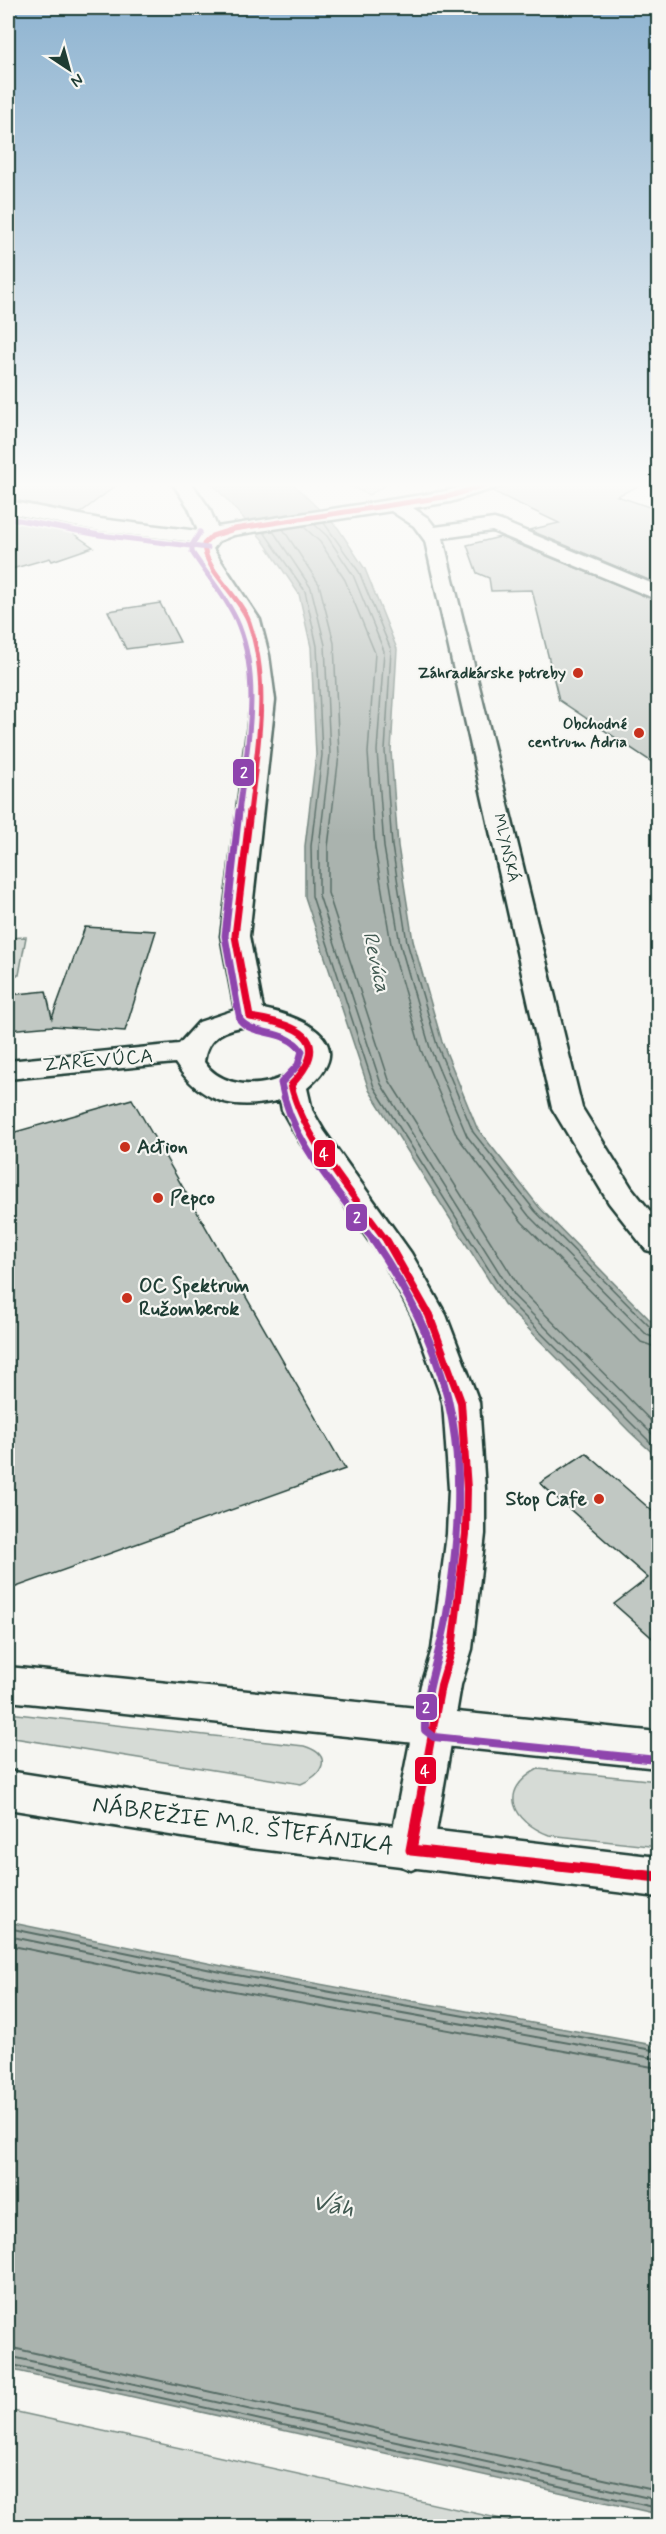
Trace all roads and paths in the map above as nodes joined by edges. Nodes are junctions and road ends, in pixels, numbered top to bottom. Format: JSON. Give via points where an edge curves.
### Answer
{"nodes":[{"id":1,"x":237,"y":599,"type":"edge"},
{"id":2,"x":449,"y":599,"type":"edge"},
{"id":3,"x":250,"y":1017,"type":"junction"},
{"id":4,"x":189,"y":1052,"type":"junction"},
{"id":5,"x":8,"y":1071,"type":"edge"},
{"id":6,"x":291,"y":1085,"type":"junction"},
{"id":7,"x":658,"y":1242,"type":"edge"},
{"id":8,"x":8,"y":1684,"type":"edge"},
{"id":9,"x":435,"y":1727,"type":"junction"},
{"id":10,"x":658,"y":1750,"type":"edge"},
{"id":11,"x":8,"y":1790,"type":"edge"},
{"id":12,"x":411,"y":1850,"type":"junction"},
{"id":13,"x":658,"y":1877,"type":"edge"}],
"edges":[{"from":1,"to":3,"type":"street","via":[[249,620],[258,654],[263,700],[235,936]]},
{"from":2,"to":7,"type":"street","name":"MLYNSKÁ","via":[[567,1108],[620,1195]]},
{"from":3,"to":4,"type":"street","via":[[210,1028]]},
{"from":3,"to":6,"type":"street","via":[[286,1023],[310,1040],[312,1064]]},
{"from":4,"to":5,"type":"street","name":"ZAREVÚCA"},
{"from":4,"to":6,"type":"street","via":[[194,1072],[220,1090],[260,1094]]},
{"from":6,"to":9,"type":"street","via":[[297,1110],[311,1134],[395,1253],[429,1315],[460,1402],[467,1489],[466,1534],[452,1649],[441,1685]]},
{"from":8,"to":9,"type":"street"},
{"from":9,"to":10,"type":"street"},
{"from":9,"to":12,"type":"street"},
{"from":11,"to":12,"type":"street","name":"NÁBREŽIE M.R. ŠTEFÁNIKA","via":[[125,1812]]},
{"from":12,"to":13,"type":"street","name":"NÁBREŽIE M.R. ŠTEFÁNIKA"}]}
